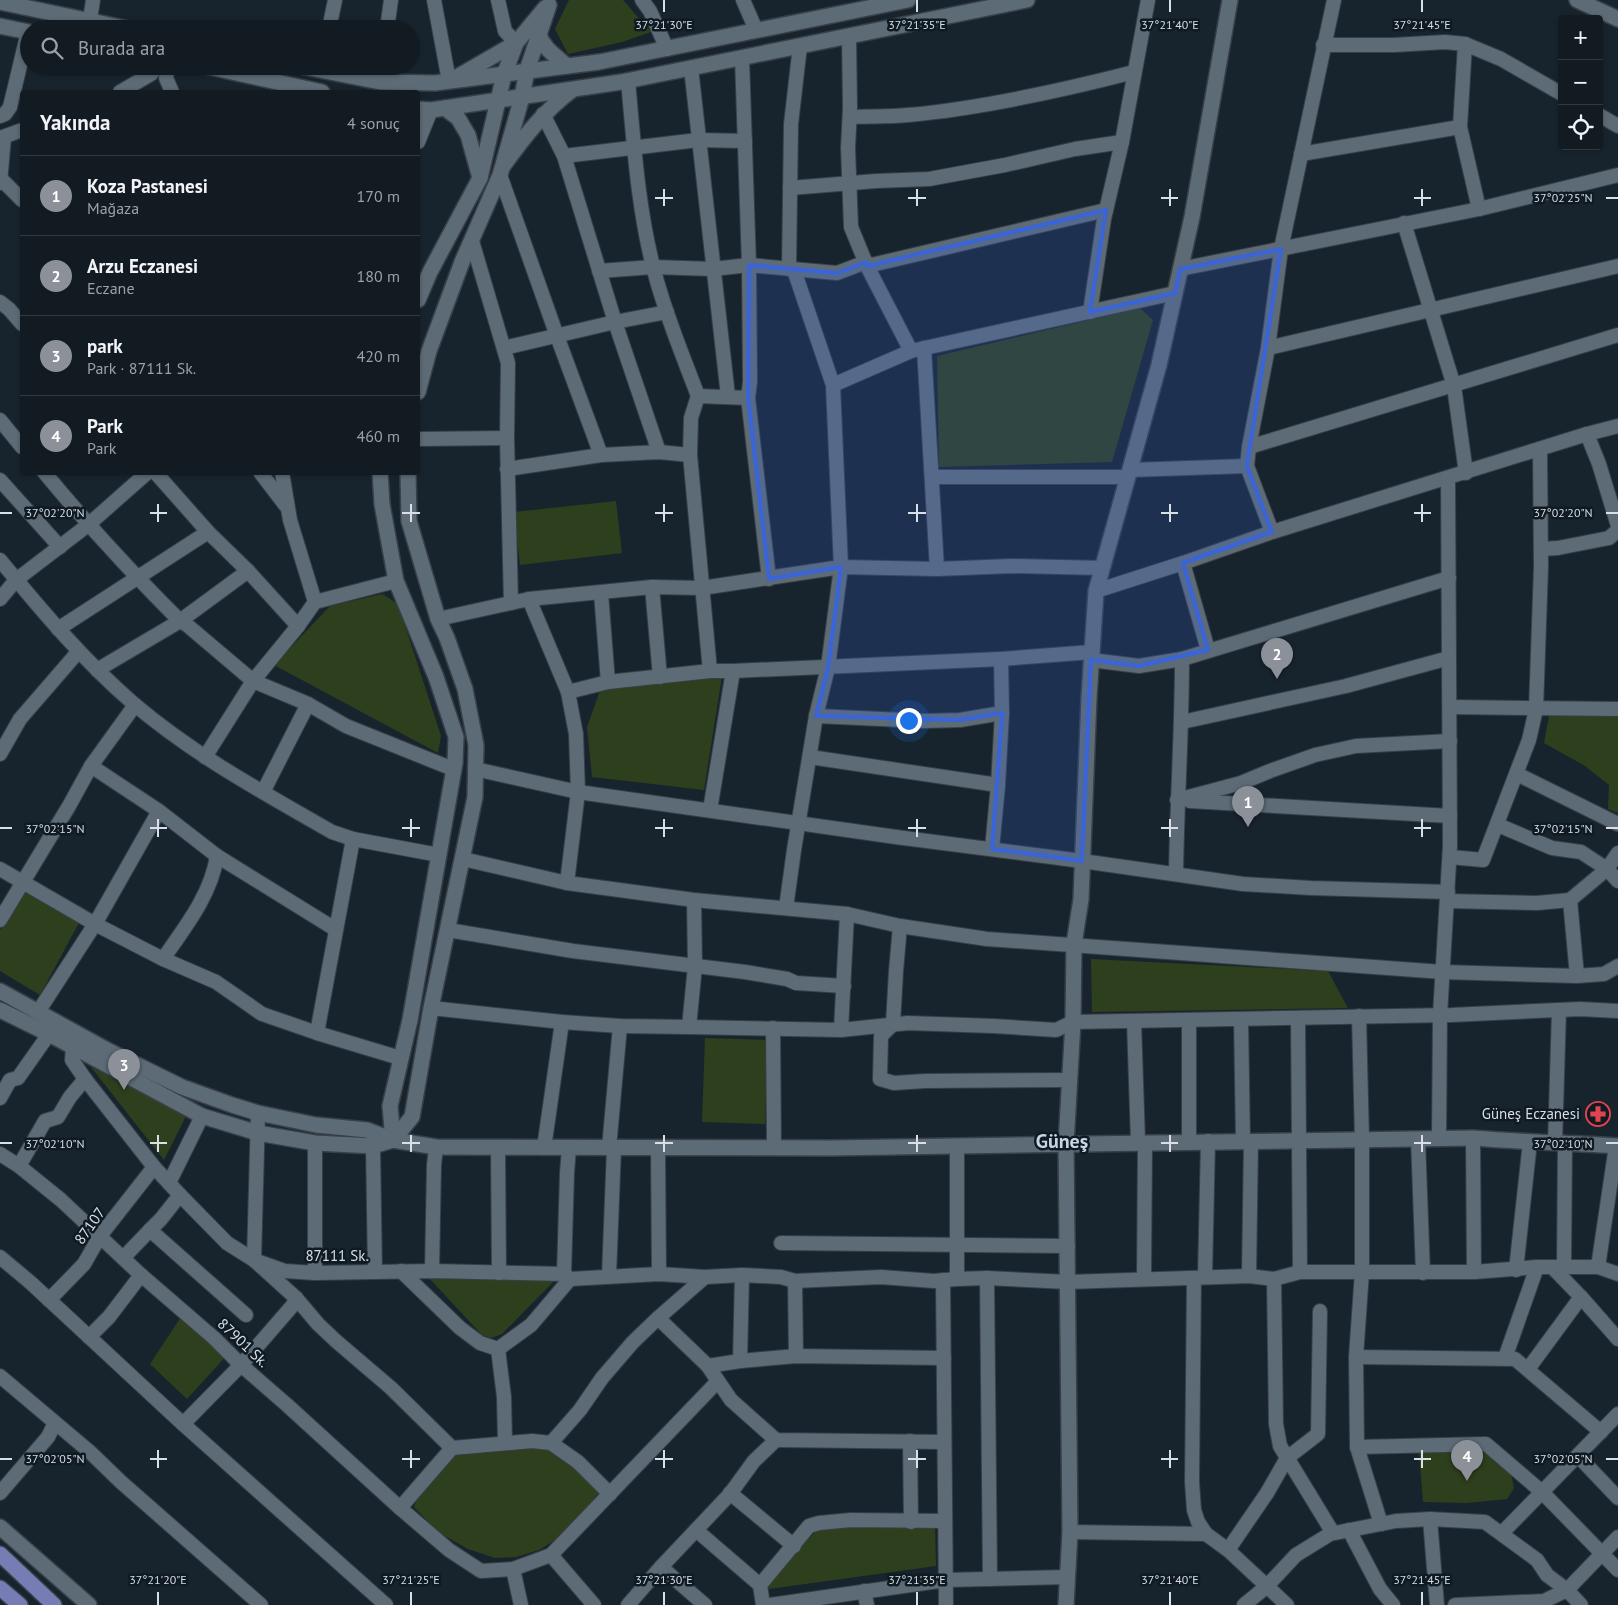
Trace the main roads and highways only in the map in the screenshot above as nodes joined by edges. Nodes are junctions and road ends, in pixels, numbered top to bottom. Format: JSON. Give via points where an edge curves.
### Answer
{"nodes":[{"id":1,"x":0,"y":1554,"type":"edge"},
{"id":2,"x":0,"y":1588,"type":"edge"},
{"id":3,"x":20,"y":1605,"type":"edge"},
{"id":4,"x":54,"y":1605,"type":"edge"}],
"edges":[{"from":1,"to":4,"type":"main road"},
{"from":2,"to":3,"type":"main road"}]}
